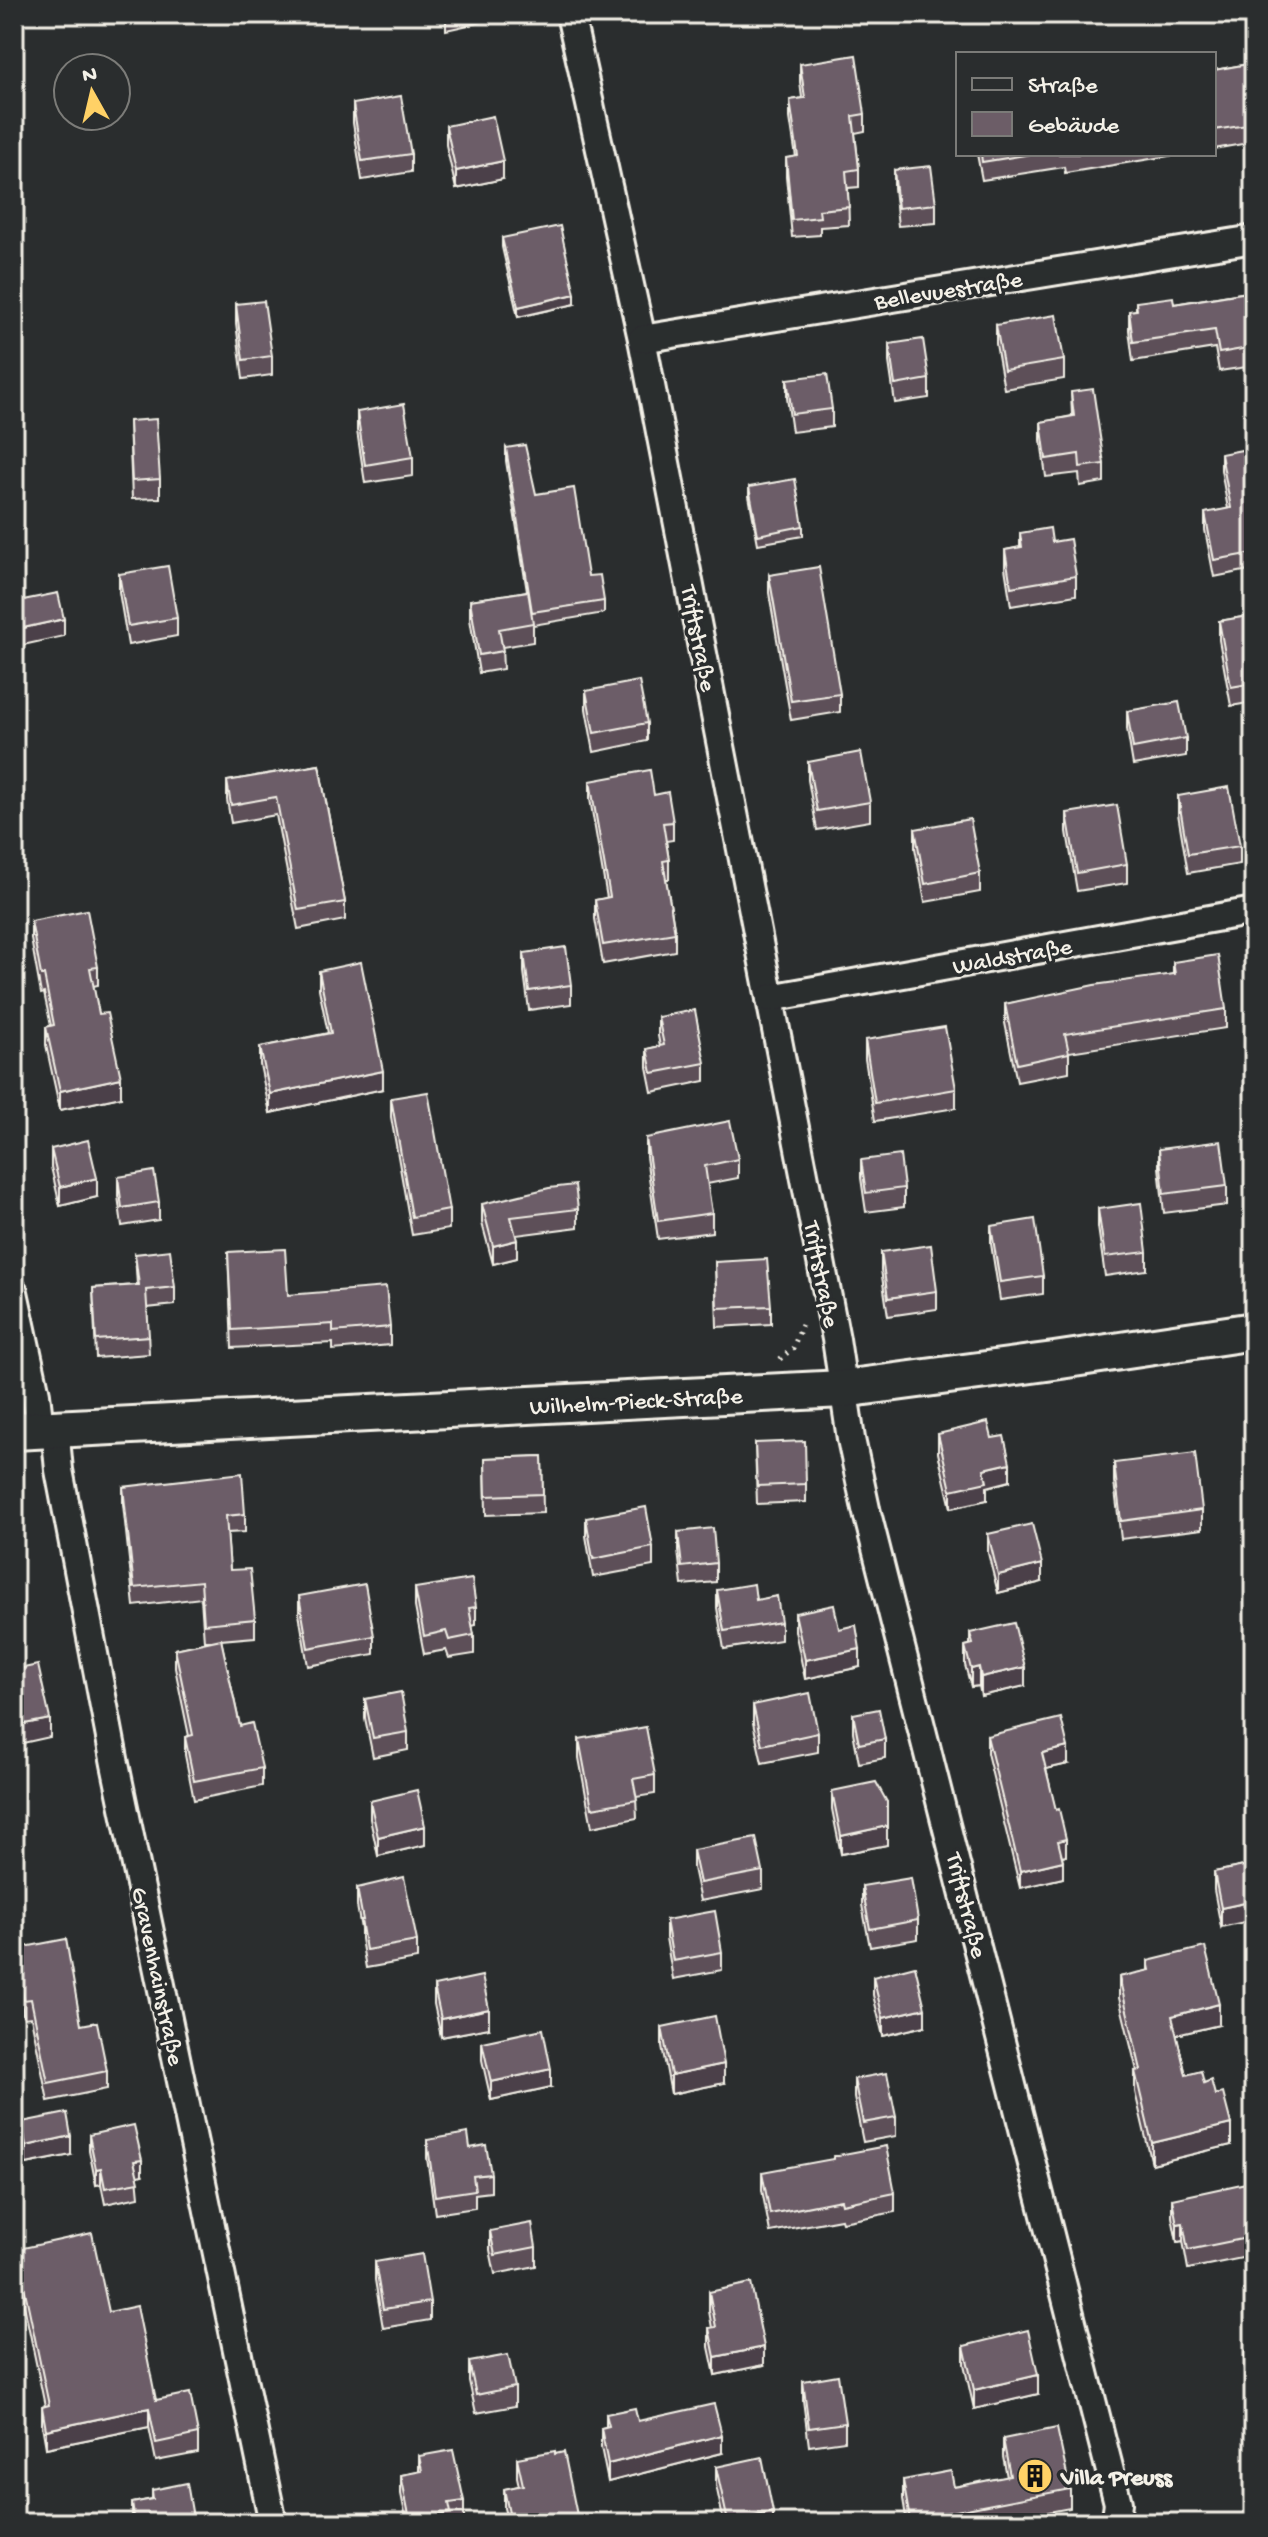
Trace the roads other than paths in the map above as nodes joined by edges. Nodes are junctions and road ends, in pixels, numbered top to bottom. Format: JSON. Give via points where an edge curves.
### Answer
{"nodes":[{"id":1,"x":570,"y":14,"type":"edge"},
{"id":2,"x":1254,"y":239,"type":"edge"},
{"id":3,"x":642,"y":339,"type":"junction"},
{"id":4,"x":1254,"y":911,"type":"edge"},
{"id":5,"x":770,"y":998,"type":"junction"},
{"id":6,"x":14,"y":1292,"type":"edge"},
{"id":7,"x":1254,"y":1331,"type":"edge"},
{"id":8,"x":843,"y":1389,"type":"junction"},
{"id":9,"x":36,"y":1429,"type":"edge"},
{"id":10,"x":273,"y":2523,"type":"edge"},
{"id":11,"x":1115,"y":2523,"type":"edge"}],
"edges":[{"from":1,"to":3,"type":"street","name":"Triftstraße"},
{"from":2,"to":3,"type":"street","name":"Bellevuestraße"},
{"from":3,"to":5,"type":"street","name":"Triftstraße"},
{"from":4,"to":5,"type":"street","name":"Waldstraße"},
{"from":5,"to":8,"type":"street","name":"Triftstraße"},
{"from":6,"to":9,"type":"street","name":"Gravenhainstraße","via":[[36,1394]]},
{"from":7,"to":8,"type":"street","name":"Wilhelm-Pieck-Straße"},
{"from":8,"to":9,"type":"street","name":"Wilhelm-Pieck-Straße"},
{"from":8,"to":11,"type":"street","name":"Triftstraße","via":[[866,1509],[1118,2503]]},
{"from":9,"to":10,"type":"street","name":"Gravenhainstraße","via":[[59,1470]]}]}
